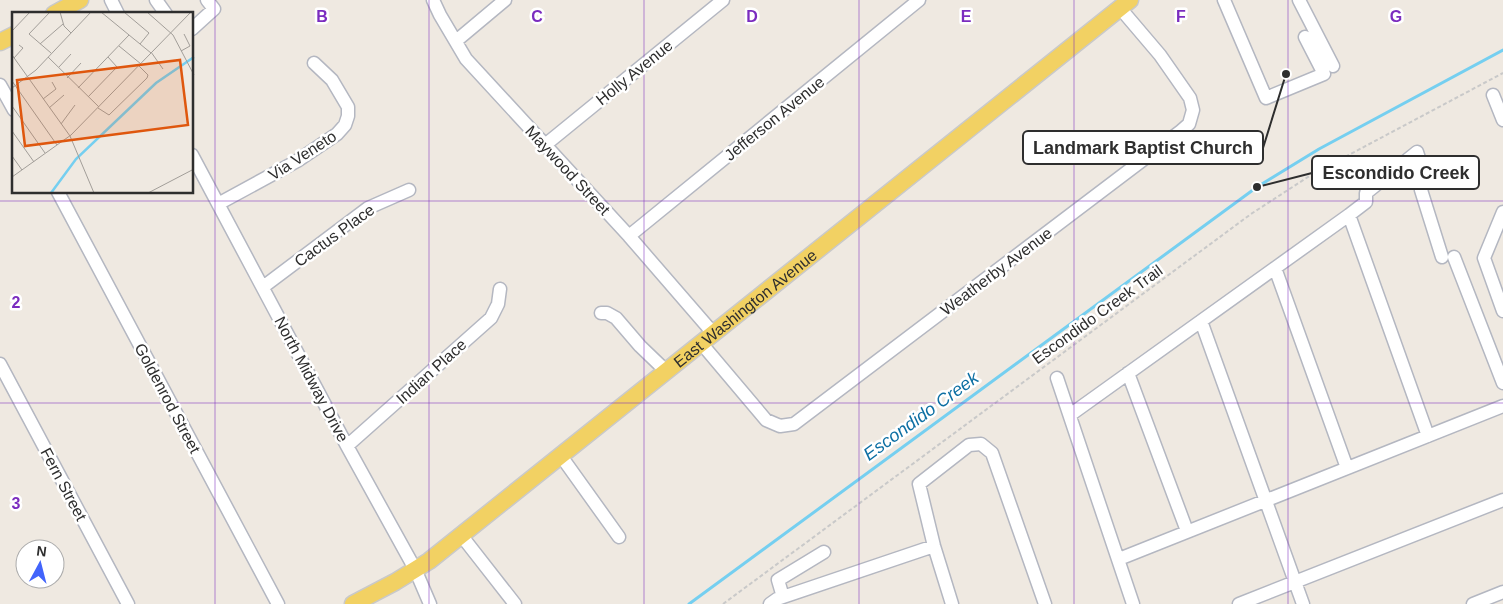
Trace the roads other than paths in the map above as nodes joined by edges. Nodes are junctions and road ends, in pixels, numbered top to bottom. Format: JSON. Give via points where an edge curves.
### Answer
{"nodes":[{"id":1,"x":80,"y":0,"type":"edge"},
{"id":2,"x":111,"y":0,"type":"edge"},
{"id":3,"x":156,"y":0,"type":"edge"},
{"id":4,"x":207,"y":0,"type":"edge"},
{"id":5,"x":433,"y":0,"type":"edge"},
{"id":6,"x":505,"y":0,"type":"edge"},
{"id":7,"x":723,"y":0,"type":"edge"},
{"id":8,"x":919,"y":0,"type":"edge"},
{"id":9,"x":1224,"y":0,"type":"edge"},
{"id":10,"x":1299,"y":0,"type":"edge"},
{"id":11,"x":1125,"y":4,"type":"edge"},
{"id":12,"x":58,"y":12,"type":"edge"},
{"id":13,"x":117,"y":12,"type":"edge"},
{"id":14,"x":165,"y":12,"type":"edge"},
{"id":15,"x":194,"y":27,"type":"edge"},
{"id":16,"x":12,"y":36,"type":"edge"},
{"id":17,"x":1305,"y":37,"type":"dead end"},
{"id":18,"x":456,"y":41,"type":"junction"},
{"id":19,"x":0,"y":42,"type":"edge"},
{"id":20,"x":314,"y":63,"type":"dead end"},
{"id":21,"x":1333,"y":66,"type":"dead end"},
{"id":22,"x":0,"y":85,"type":"edge"},
{"id":23,"x":1493,"y":95,"type":"dead end"},
{"id":24,"x":12,"y":106,"type":"edge"},
{"id":25,"x":1503,"y":120,"type":"edge"},
{"id":26,"x":545,"y":144,"type":"junction"},
{"id":27,"x":194,"y":159,"type":"edge"},
{"id":28,"x":409,"y":190,"type":"dead end"},
{"id":29,"x":59,"y":194,"type":"edge"},
{"id":30,"x":218,"y":204,"type":"junction"},
{"id":31,"x":1503,"y":212,"type":"edge"},
{"id":32,"x":1349,"y":215,"type":"junction"},
{"id":33,"x":629,"y":236,"type":"junction"},
{"id":34,"x":1275,"y":268,"type":"junction"},
{"id":35,"x":263,"y":287,"type":"junction"},
{"id":36,"x":500,"y":289,"type":"dead end"},
{"id":37,"x":1503,"y":311,"type":"edge"},
{"id":38,"x":601,"y":313,"type":"dead end"},
{"id":39,"x":1201,"y":321,"type":"junction"},
{"id":40,"x":707,"y":338,"type":"junction"},
{"id":41,"x":0,"y":364,"type":"edge"},
{"id":42,"x":666,"y":371,"type":"junction"},
{"id":43,"x":1128,"y":373,"type":"junction"},
{"id":44,"x":1057,"y":378,"type":"dead end"},
{"id":45,"x":1503,"y":383,"type":"edge"},
{"id":46,"x":1503,"y":406,"type":"edge"},
{"id":47,"x":1070,"y":416,"type":"junction"},
{"id":48,"x":1428,"y":436,"type":"junction"},
{"id":49,"x":347,"y":446,"type":"junction"},
{"id":50,"x":561,"y":456,"type":"junction"},
{"id":51,"x":1347,"y":468,"type":"junction"},
{"id":52,"x":1503,"y":500,"type":"edge"},
{"id":53,"x":1266,"y":501,"type":"junction"},
{"id":54,"x":1187,"y":531,"type":"junction"},
{"id":55,"x":461,"y":535,"type":"junction"},
{"id":56,"x":619,"y":537,"type":"dead end"},
{"id":57,"x":934,"y":546,"type":"junction"},
{"id":58,"x":824,"y":552,"type":"dead end"},
{"id":59,"x":1118,"y":559,"type":"junction"},
{"id":60,"x":415,"y":569,"type":"junction"},
{"id":61,"x":1296,"y":582,"type":"junction"},
{"id":62,"x":1503,"y":592,"type":"edge"},
{"id":63,"x":782,"y":597,"type":"junction"},
{"id":64,"x":128,"y":604,"type":"edge"},
{"id":65,"x":278,"y":604,"type":"edge"},
{"id":66,"x":353,"y":604,"type":"edge"},
{"id":67,"x":430,"y":604,"type":"edge"},
{"id":68,"x":515,"y":604,"type":"edge"},
{"id":69,"x":770,"y":604,"type":"edge"},
{"id":70,"x":952,"y":604,"type":"edge"},
{"id":71,"x":1045,"y":604,"type":"edge"},
{"id":72,"x":1133,"y":604,"type":"edge"},
{"id":73,"x":1239,"y":604,"type":"edge"},
{"id":74,"x":1303,"y":604,"type":"edge"},
{"id":75,"x":1473,"y":604,"type":"edge"}],
"edges":[{"from":1,"to":12,"type":"main road"},
{"from":2,"to":13,"type":"street"},
{"from":3,"to":14,"type":"street"},
{"from":4,"to":15,"type":"street","via":[[214,9]]},
{"from":5,"to":18,"type":"street","name":"Maywood Street"},
{"from":6,"to":18,"type":"street"},
{"from":7,"to":26,"type":"street","name":"Holly Avenue"},
{"from":8,"to":33,"type":"street","name":"Jefferson Avenue"},
{"from":9,"to":17,"type":"street","via":[[1266,98],[1324,74]]},
{"from":10,"to":21,"type":"street"},
{"from":11,"to":40,"type":"main road","name":"East Washington Avenue"},
{"from":11,"to":40,"type":"street","name":"Weatherby Avenue","via":[[1190,98],[1193,110],[1188,124],[1180,131],[794,424],[780,426],[766,420]]},
{"from":16,"to":19,"type":"main road"},
{"from":18,"to":26,"type":"street","name":"Maywood Street","via":[[466,59]]},
{"from":20,"to":30,"type":"street","name":"Via Veneto","via":[[332,80],[348,107],[345,125],[297,161]]},
{"from":22,"to":24,"type":"street"},
{"from":23,"to":25,"type":"street"},
{"from":26,"to":33,"type":"street","name":"Maywood Street"},
{"from":27,"to":30,"type":"street","name":"North Midway Drive"},
{"from":28,"to":35,"type":"street","name":"Cactus Place","via":[[368,208]]},
{"from":29,"to":65,"type":"street","name":"Goldenrod Street"},
{"from":30,"to":35,"type":"street","name":"North Midway Drive"},
{"from":31,"to":37,"type":"street","via":[[1484,258]]},
{"from":32,"to":34,"type":"street"},
{"from":32,"to":45,"type":"street","via":[[1366,202],[1366,193],[1417,152],[1426,180],[1421,190]]},
{"from":32,"to":48,"type":"street"},
{"from":33,"to":40,"type":"street","name":"Maywood Street"},
{"from":34,"to":39,"type":"street"},
{"from":34,"to":51,"type":"street"},
{"from":35,"to":49,"type":"street","name":"North Midway Drive"},
{"from":36,"to":49,"type":"street","name":"Indian Place","via":[[498,304],[491,318]]},
{"from":38,"to":42,"type":"street","via":[[616,318]]},
{"from":39,"to":43,"type":"street"},
{"from":39,"to":53,"type":"street"},
{"from":40,"to":42,"type":"main road","name":"East Washington Avenue"},
{"from":41,"to":64,"type":"street","name":"Fern Street"},
{"from":42,"to":50,"type":"main road","name":"East Washington Avenue"},
{"from":43,"to":47,"type":"street"},
{"from":43,"to":54,"type":"street"},
{"from":44,"to":47,"type":"street"},
{"from":46,"to":48,"type":"street"},
{"from":47,"to":59,"type":"street"},
{"from":48,"to":51,"type":"street"},
{"from":49,"to":60,"type":"street","name":"North Midway Drive"},
{"from":50,"to":55,"type":"main road","name":"East Washington Avenue"},
{"from":50,"to":56,"type":"street"},
{"from":51,"to":53,"type":"street"},
{"from":52,"to":61,"type":"street"},
{"from":53,"to":54,"type":"street"},
{"from":53,"to":61,"type":"street"},
{"from":54,"to":59,"type":"street"},
{"from":55,"to":60,"type":"main road","name":"East Washington Avenue"},
{"from":55,"to":68,"type":"street"},
{"from":57,"to":63,"type":"street"},
{"from":57,"to":70,"type":"street"},
{"from":57,"to":71,"type":"street","via":[[919,484],[969,445],[981,444],[992,453]]},
{"from":58,"to":63,"type":"street","via":[[778,580]]},
{"from":59,"to":72,"type":"street"},
{"from":60,"to":66,"type":"main road","name":"East Washington Avenue"},
{"from":60,"to":67,"type":"street","name":"North Midway Drive"},
{"from":61,"to":73,"type":"street"},
{"from":61,"to":74,"type":"street"},
{"from":62,"to":75,"type":"street"},
{"from":63,"to":69,"type":"street"}]}
